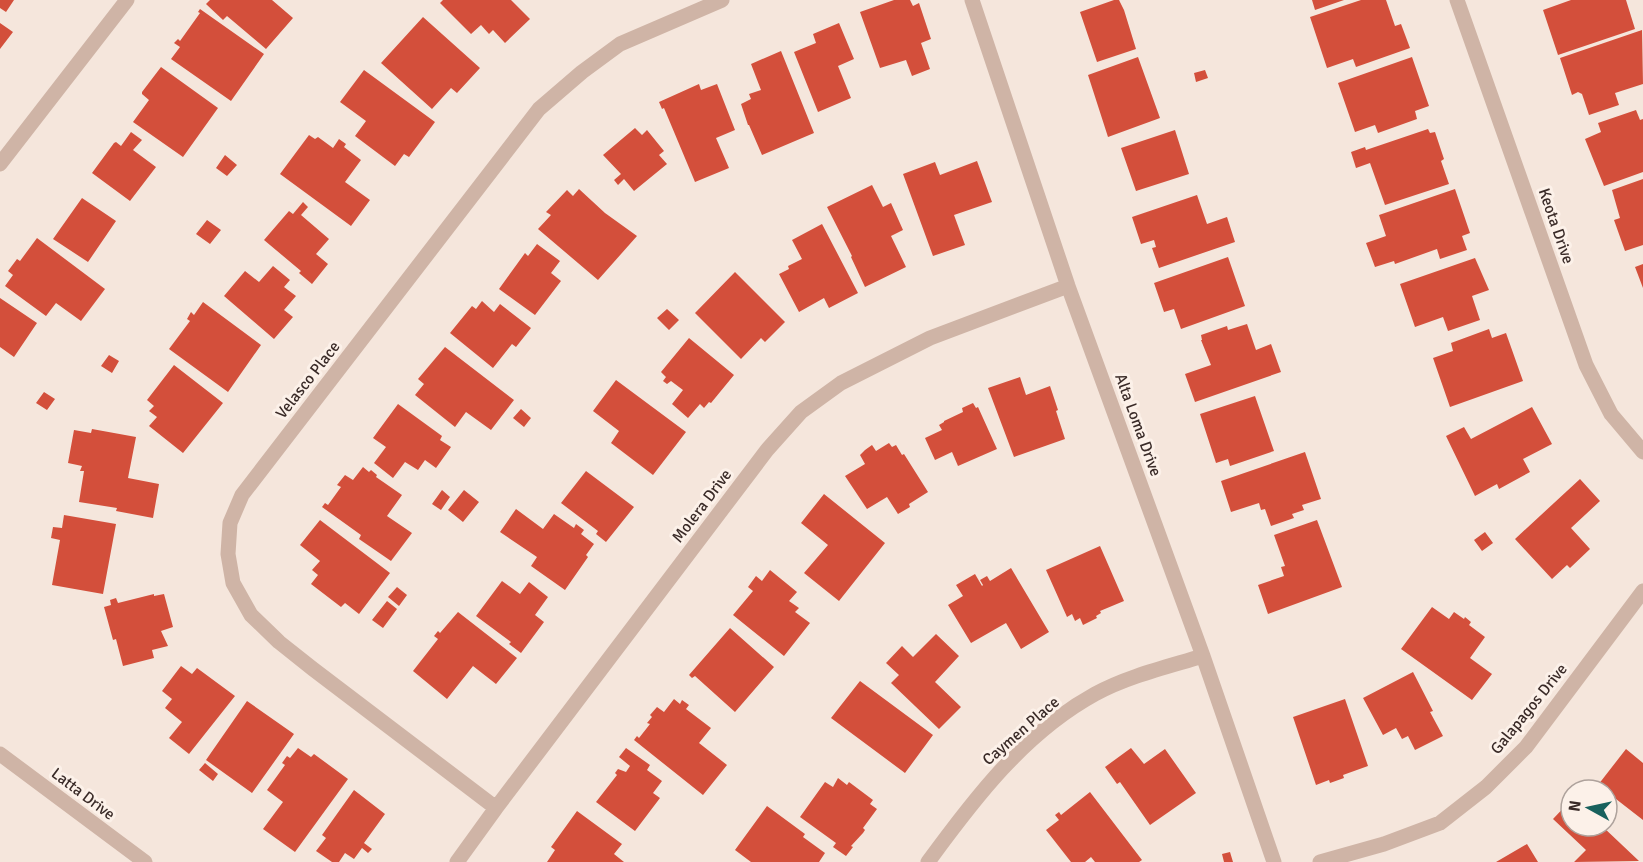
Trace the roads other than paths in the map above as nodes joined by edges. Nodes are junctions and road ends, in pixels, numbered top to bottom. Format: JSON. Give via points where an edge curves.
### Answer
{"nodes":[{"id":1,"x":127,"y":0,"type":"edge"},
{"id":2,"x":722,"y":0,"type":"edge"},
{"id":3,"x":972,"y":0,"type":"edge"},
{"id":4,"x":1457,"y":0,"type":"edge"},
{"id":5,"x":0,"y":164,"type":"edge"},
{"id":6,"x":1068,"y":286,"type":"junction"},
{"id":7,"x":1643,"y":453,"type":"edge"},
{"id":8,"x":1643,"y":591,"type":"edge"},
{"id":9,"x":1203,"y":656,"type":"junction"},
{"id":10,"x":0,"y":754,"type":"edge"},
{"id":11,"x":496,"y":808,"type":"junction"},
{"id":12,"x":145,"y":862,"type":"edge"},
{"id":13,"x":457,"y":862,"type":"edge"},
{"id":14,"x":928,"y":862,"type":"edge"},
{"id":15,"x":1274,"y":862,"type":"edge"},
{"id":16,"x":1320,"y":862,"type":"edge"}],
"edges":[{"from":1,"to":5,"type":"street"},
{"from":2,"to":11,"type":"street","name":"Velasco Place","via":[[620,44],[539,109],[242,495],[230,523],[228,554],[233,583],[251,615],[313,669]]},
{"from":3,"to":6,"type":"street","name":"Alta Loma Drive"},
{"from":4,"to":7,"type":"street","name":"Keota Drive","via":[[1586,365],[1611,414]]},
{"from":6,"to":9,"type":"street","name":"Alta Loma Drive"},
{"from":6,"to":11,"type":"street","name":"Molera Drive","via":[[930,338],[841,383],[801,412],[767,450]]},
{"from":8,"to":16,"type":"street","name":"Galapagos Drive","via":[[1526,747],[1486,788],[1440,823]]},
{"from":9,"to":14,"type":"street","name":"Caymen Place","via":[[1095,693],[1056,719],[998,773]]},
{"from":9,"to":15,"type":"street","name":"Alta Loma Drive"},
{"from":10,"to":12,"type":"street","name":"Latta Drive"},
{"from":11,"to":13,"type":"street","name":"Molera Drive"}]}
